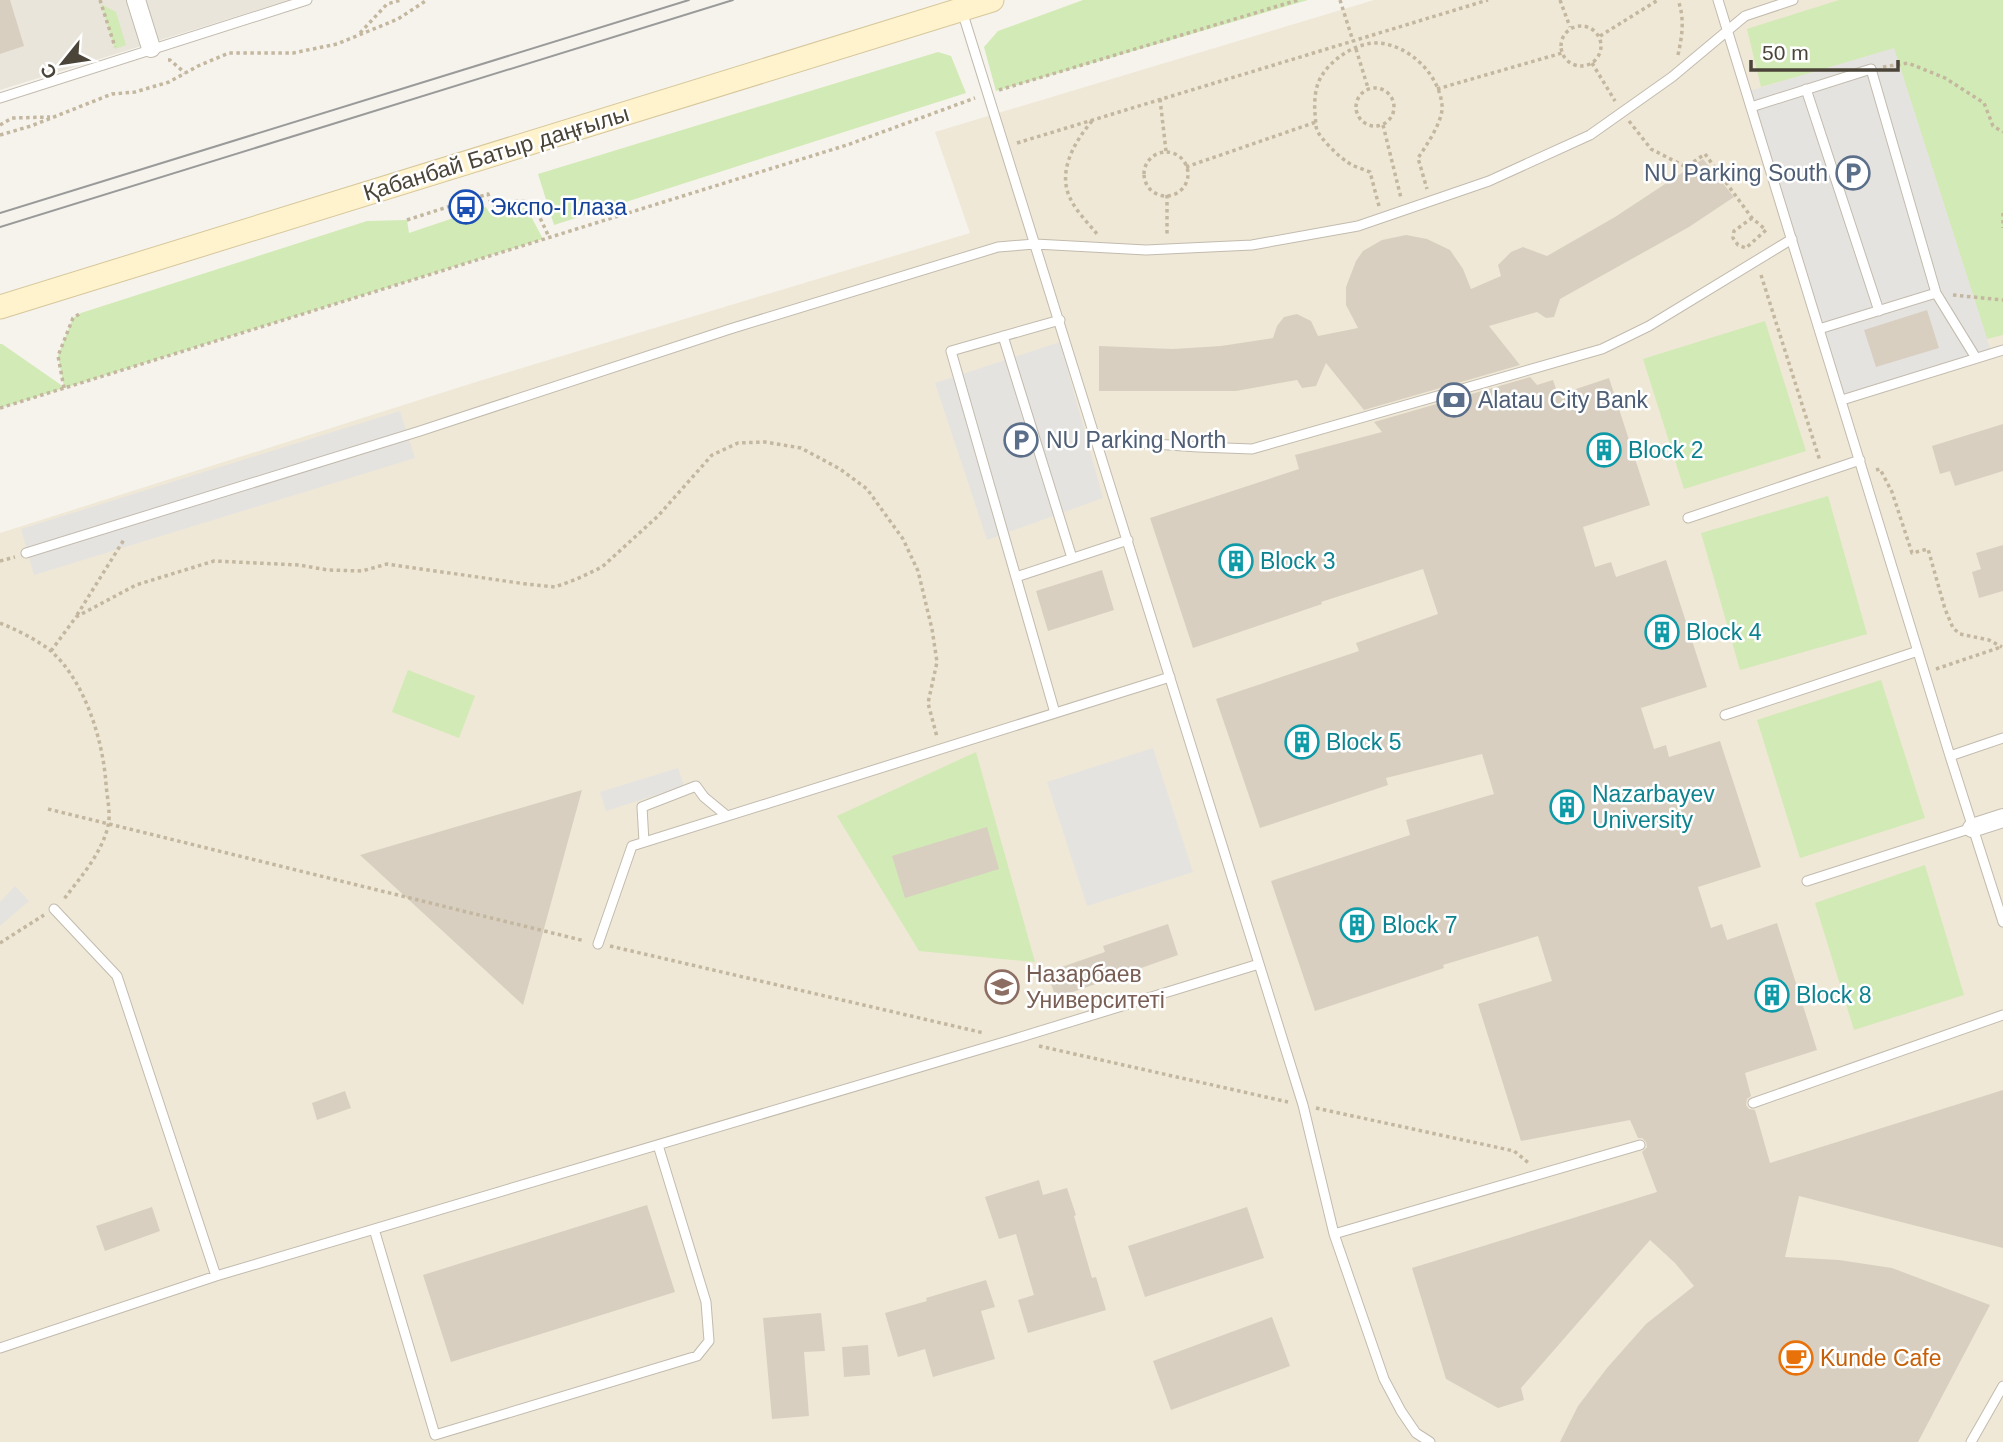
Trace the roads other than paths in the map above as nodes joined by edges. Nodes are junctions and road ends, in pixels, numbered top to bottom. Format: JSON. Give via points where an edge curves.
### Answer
{"nodes":[{"id":1,"x":136,"y":0,"type":"edge"},
{"id":2,"x":307,"y":0,"type":"edge"},
{"id":3,"x":992,"y":0,"type":"edge"},
{"id":4,"x":1718,"y":0,"type":"edge"},
{"id":5,"x":1793,"y":0,"type":"edge"},
{"id":6,"x":962,"y":9,"type":"junction"},
{"id":7,"x":1727,"y":31,"type":"junction"},
{"id":8,"x":151,"y":48,"type":"junction"},
{"id":9,"x":1806,"y":89,"type":"junction"},
{"id":10,"x":0,"y":98,"type":"edge"},
{"id":11,"x":1751,"y":107,"type":"junction"},
{"id":12,"x":1792,"y":239,"type":"junction"},
{"id":13,"x":1035,"y":244,"type":"junction"},
{"id":14,"x":1937,"y":293,"type":"junction"},
{"id":15,"x":0,"y":307,"type":"edge"},
{"id":16,"x":1879,"y":311,"type":"junction"},
{"id":17,"x":1060,"y":320,"type":"junction"},
{"id":18,"x":1819,"y":329,"type":"junction"},
{"id":19,"x":1003,"y":336,"type":"junction"},
{"id":20,"x":2003,"y":352,"type":"edge"},
{"id":21,"x":1976,"y":358,"type":"junction"},
{"id":22,"x":1842,"y":400,"type":"junction"},
{"id":23,"x":1097,"y":440,"type":"junction"},
{"id":24,"x":1860,"y":460,"type":"junction"},
{"id":25,"x":1688,"y":518,"type":"dead end"},
{"id":26,"x":1128,"y":540,"type":"junction"},
{"id":27,"x":26,"y":553,"type":"dead end"},
{"id":28,"x":1072,"y":558,"type":"junction"},
{"id":29,"x":1016,"y":577,"type":"junction"},
{"id":30,"x":1918,"y":651,"type":"junction"},
{"id":31,"x":1170,"y":677,"type":"junction"},
{"id":32,"x":1055,"y":713,"type":"junction"},
{"id":33,"x":1726,"y":715,"type":"dead end"},
{"id":34,"x":2003,"y":738,"type":"edge"},
{"id":35,"x":1950,"y":756,"type":"junction"},
{"id":36,"x":727,"y":816,"type":"junction"},
{"id":37,"x":2003,"y":818,"type":"edge"},
{"id":38,"x":1972,"y":828,"type":"junction"},
{"id":39,"x":645,"y":842,"type":"junction"},
{"id":40,"x":1807,"y":881,"type":"dead end"},
{"id":41,"x":54,"y":909,"type":"dead end"},
{"id":42,"x":2003,"y":922,"type":"edge"},
{"id":43,"x":598,"y":944,"type":"road end"},
{"id":44,"x":1259,"y":964,"type":"junction"},
{"id":45,"x":2003,"y":1015,"type":"edge"},
{"id":46,"x":1753,"y":1103,"type":"dead end"},
{"id":47,"x":658,"y":1145,"type":"junction"},
{"id":48,"x":1640,"y":1145,"type":"dead end"},
{"id":49,"x":374,"y":1229,"type":"junction"},
{"id":50,"x":1334,"y":1234,"type":"junction"},
{"id":51,"x":216,"y":1276,"type":"junction"},
{"id":52,"x":0,"y":1348,"type":"edge"},
{"id":53,"x":2001,"y":1393,"type":"edge"},
{"id":54,"x":1430,"y":1442,"type":"edge"},
{"id":55,"x":1971,"y":1442,"type":"edge"}],
"edges":[{"from":1,"to":8,"type":"street"},
{"from":2,"to":8,"type":"lane"},
{"from":3,"to":6,"type":"main road","name":"Қабанбай Батыр даңғылы"},
{"from":4,"to":7,"type":"lane"},
{"from":5,"to":7,"type":"lane","via":[[1745,16]]},
{"from":6,"to":13,"type":"lane"},
{"from":6,"to":15,"type":"main road","name":"Қабанбай Батыр даңғылы"},
{"from":7,"to":11,"type":"lane"},
{"from":7,"to":13,"type":"lane","via":[[1590,135],[1489,181],[1358,226],[1252,245],[1168,249]]},
{"from":8,"to":10,"type":"lane"},
{"from":9,"to":11,"type":"lane"},
{"from":9,"to":14,"type":"lane","via":[[1871,69]]},
{"from":9,"to":16,"type":"lane"},
{"from":11,"to":12,"type":"lane"},
{"from":12,"to":18,"type":"lane"},
{"from":12,"to":23,"type":"lane","via":[[1649,326],[1602,349],[1252,449]]},
{"from":13,"to":17,"type":"lane"},
{"from":13,"to":27,"type":"lane","via":[[998,247],[730,329]]},
{"from":14,"to":16,"type":"lane"},
{"from":14,"to":21,"type":"lane"},
{"from":16,"to":18,"type":"lane"},
{"from":17,"to":19,"type":"lane"},
{"from":17,"to":23,"type":"lane"},
{"from":18,"to":22,"type":"lane"},
{"from":19,"to":28,"type":"lane"},
{"from":19,"to":29,"type":"lane","via":[[951,351]]},
{"from":20,"to":21,"type":"lane"},
{"from":21,"to":22,"type":"lane"},
{"from":22,"to":24,"type":"lane"},
{"from":23,"to":26,"type":"lane"},
{"from":24,"to":25,"type":"lane"},
{"from":24,"to":30,"type":"lane"},
{"from":26,"to":28,"type":"lane"},
{"from":26,"to":31,"type":"lane"},
{"from":28,"to":29,"type":"lane"},
{"from":29,"to":32,"type":"lane"},
{"from":30,"to":33,"type":"lane"},
{"from":30,"to":35,"type":"lane"},
{"from":31,"to":32,"type":"lane"},
{"from":31,"to":44,"type":"lane"},
{"from":32,"to":36,"type":"lane"},
{"from":34,"to":35,"type":"lane"},
{"from":35,"to":38,"type":"lane"},
{"from":36,"to":39,"type":"lane"},
{"from":36,"to":39,"type":"lane","via":[[696,786],[642,807]]},
{"from":37,"to":38,"type":"street"},
{"from":38,"to":40,"type":"lane"},
{"from":38,"to":42,"type":"lane"},
{"from":39,"to":43,"type":"lane","via":[[632,846]]},
{"from":41,"to":51,"type":"lane","via":[[117,976]]},
{"from":44,"to":47,"type":"lane"},
{"from":44,"to":50,"type":"lane","via":[[1303,1105]]},
{"from":45,"to":46,"type":"lane"},
{"from":47,"to":49,"type":"lane"},
{"from":47,"to":49,"type":"lane","via":[[706,1302],[709,1341],[697,1356],[435,1435]]},
{"from":48,"to":50,"type":"lane"},
{"from":49,"to":51,"type":"lane"},
{"from":50,"to":54,"type":"lane","via":[[1384,1379],[1416,1433]]},
{"from":51,"to":52,"type":"lane"},
{"from":53,"to":55,"type":"lane"}]}
